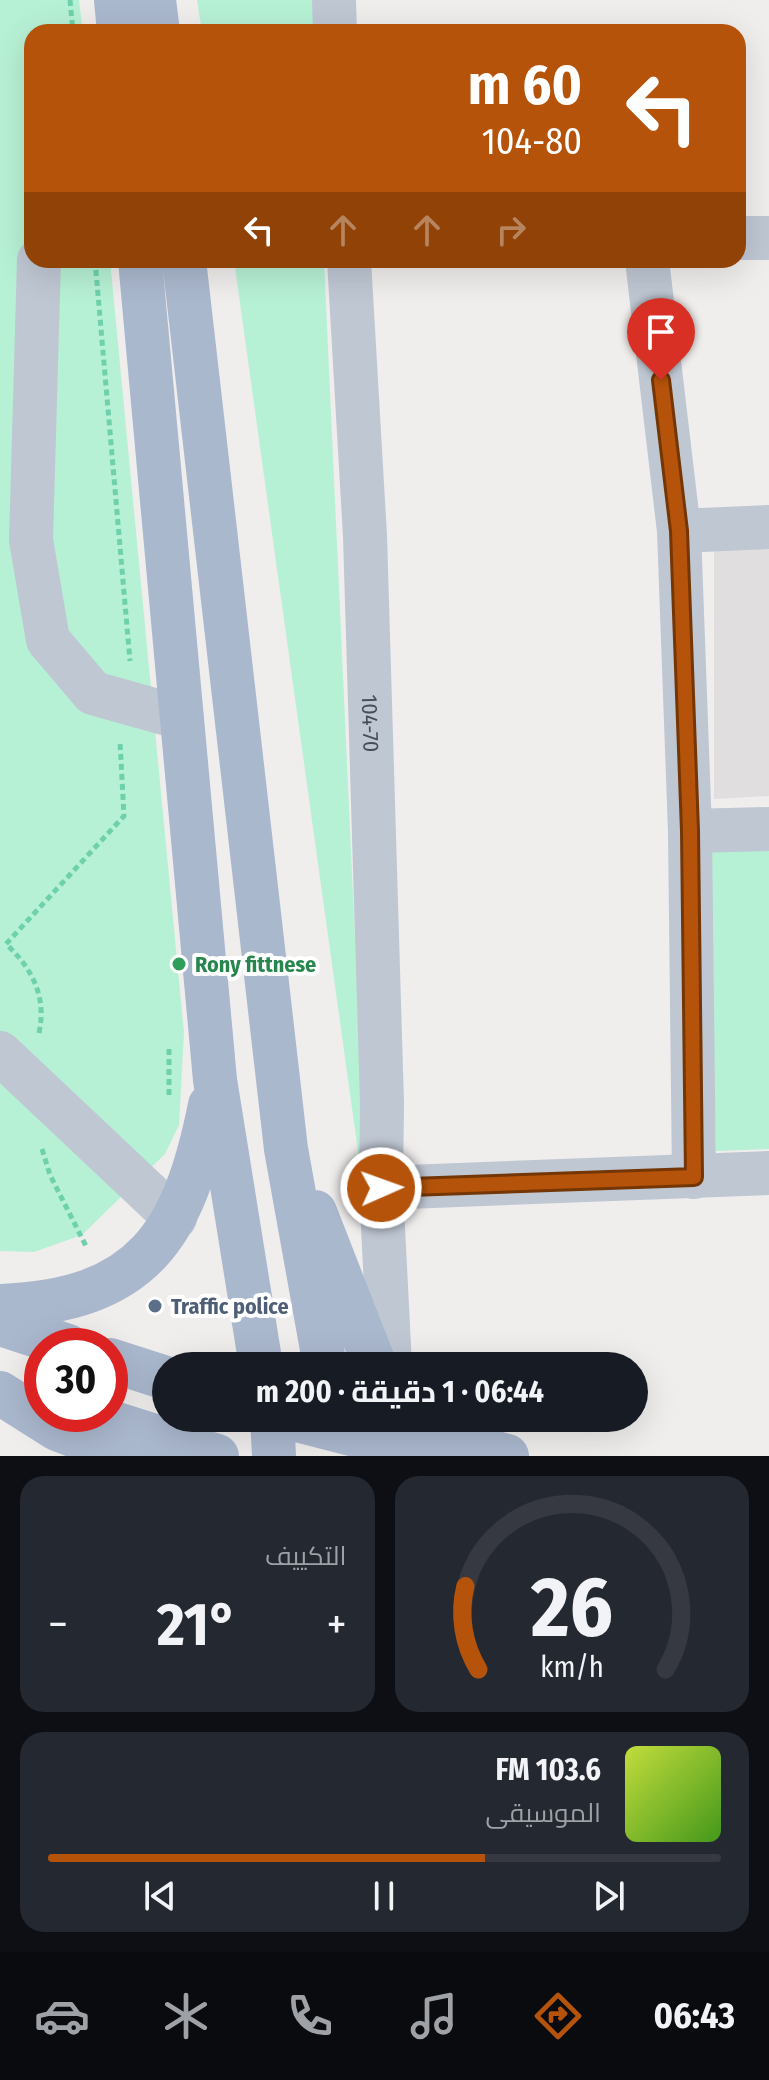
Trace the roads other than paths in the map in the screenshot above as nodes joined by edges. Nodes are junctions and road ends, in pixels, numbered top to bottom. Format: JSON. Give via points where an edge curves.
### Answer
{"nodes":[{"id":1,"x":116,"y":0,"type":"edge"},
{"id":2,"x":154,"y":0,"type":"edge"},
{"id":3,"x":334,"y":0,"type":"edge"},
{"id":4,"x":118,"y":24,"type":"edge"},
{"id":5,"x":157,"y":24,"type":"edge"},
{"id":6,"x":335,"y":24,"type":"edge"},
{"id":7,"x":746,"y":238,"type":"edge"},
{"id":8,"x":769,"y":238,"type":"edge"},
{"id":9,"x":39,"y":268,"type":"edge"},
{"id":10,"x":141,"y":268,"type":"edge"},
{"id":11,"x":185,"y":268,"type":"edge"},
{"id":12,"x":349,"y":268,"type":"edge"},
{"id":13,"x":648,"y":268,"type":"edge"},
{"id":14,"x":769,"y":527,"type":"edge"},
{"id":15,"x":679,"y":531,"type":"junction"},
{"id":16,"x":182,"y":718,"type":"junction"},
{"id":17,"x":769,"y":829,"type":"edge"},
{"id":18,"x":690,"y":831,"type":"junction"},
{"id":19,"x":10,"y":1062,"type":"edge"},
{"id":20,"x":215,"y":1080,"type":"junction"},
{"id":21,"x":286,"y":1149,"type":"junction"},
{"id":22,"x":769,"y":1173,"type":"edge"},
{"id":23,"x":694,"y":1177,"type":"junction"},
{"id":24,"x":381,"y":1188,"type":"junction"},
{"id":25,"x":175,"y":1218,"type":"junction"},
{"id":26,"x":0,"y":1306,"type":"edge"},
{"id":27,"x":0,"y":1324,"type":"edge"},
{"id":28,"x":24,"y":1332,"type":"edge"},
{"id":29,"x":259,"y":1352,"type":"edge"},
{"id":30,"x":322,"y":1352,"type":"edge"},
{"id":31,"x":370,"y":1352,"type":"edge"},
{"id":32,"x":389,"y":1352,"type":"edge"},
{"id":33,"x":128,"y":1366,"type":"edge"},
{"id":34,"x":152,"y":1374,"type":"edge"},
{"id":35,"x":0,"y":1386,"type":"edge"},
{"id":36,"x":0,"y":1393,"type":"edge"},
{"id":37,"x":24,"y":1394,"type":"edge"},
{"id":38,"x":128,"y":1427,"type":"edge"},
{"id":39,"x":273,"y":1432,"type":"edge"},
{"id":40,"x":325,"y":1432,"type":"edge"},
{"id":41,"x":423,"y":1432,"type":"edge"},
{"id":42,"x":127,"y":1456,"type":"edge"},
{"id":43,"x":217,"y":1456,"type":"edge"},
{"id":44,"x":274,"y":1456,"type":"edge"},
{"id":45,"x":437,"y":1456,"type":"edge"},
{"id":46,"x":507,"y":1456,"type":"edge"}],
"edges":[{"from":1,"to":4,"type":"main road"},
{"from":2,"to":5,"type":"main road"},
{"from":3,"to":6,"type":"street"},
{"from":7,"to":8,"type":"street"},
{"from":9,"to":16,"type":"street","via":[[31,540],[48,640],[93,693]]},
{"from":10,"to":16,"type":"main road"},
{"from":11,"to":21,"type":"main road"},
{"from":12,"to":24,"type":"street","name":"104-70","via":[[365,536]]},
{"from":13,"to":15,"type":"street"},
{"from":14,"to":15,"type":"street"},
{"from":15,"to":18,"type":"street"},
{"from":16,"to":20,"type":"main road"},
{"from":17,"to":18,"type":"street"},
{"from":18,"to":23,"type":"street"},
{"from":19,"to":25,"type":"street"},
{"from":20,"to":25,"type":"main road","via":[[195,1174]]},
{"from":20,"to":29,"type":"main road"},
{"from":21,"to":30,"type":"main road"},
{"from":21,"to":31,"type":"main road"},
{"from":22,"to":23,"type":"street"},
{"from":23,"to":24,"type":"street"},
{"from":24,"to":32,"type":"street","name":"104-70"},
{"from":25,"to":26,"type":"main road","via":[[136,1264],[97,1288],[57,1302]]},
{"from":27,"to":28,"type":"main road"},
{"from":33,"to":34,"type":"main road"},
{"from":35,"to":37,"type":"main road"},
{"from":36,"to":42,"type":"main road","via":[[57,1429]]},
{"from":38,"to":43,"type":"main road"},
{"from":39,"to":44,"type":"main road"},
{"from":40,"to":45,"type":"main road"},
{"from":41,"to":46,"type":"main road"}]}
